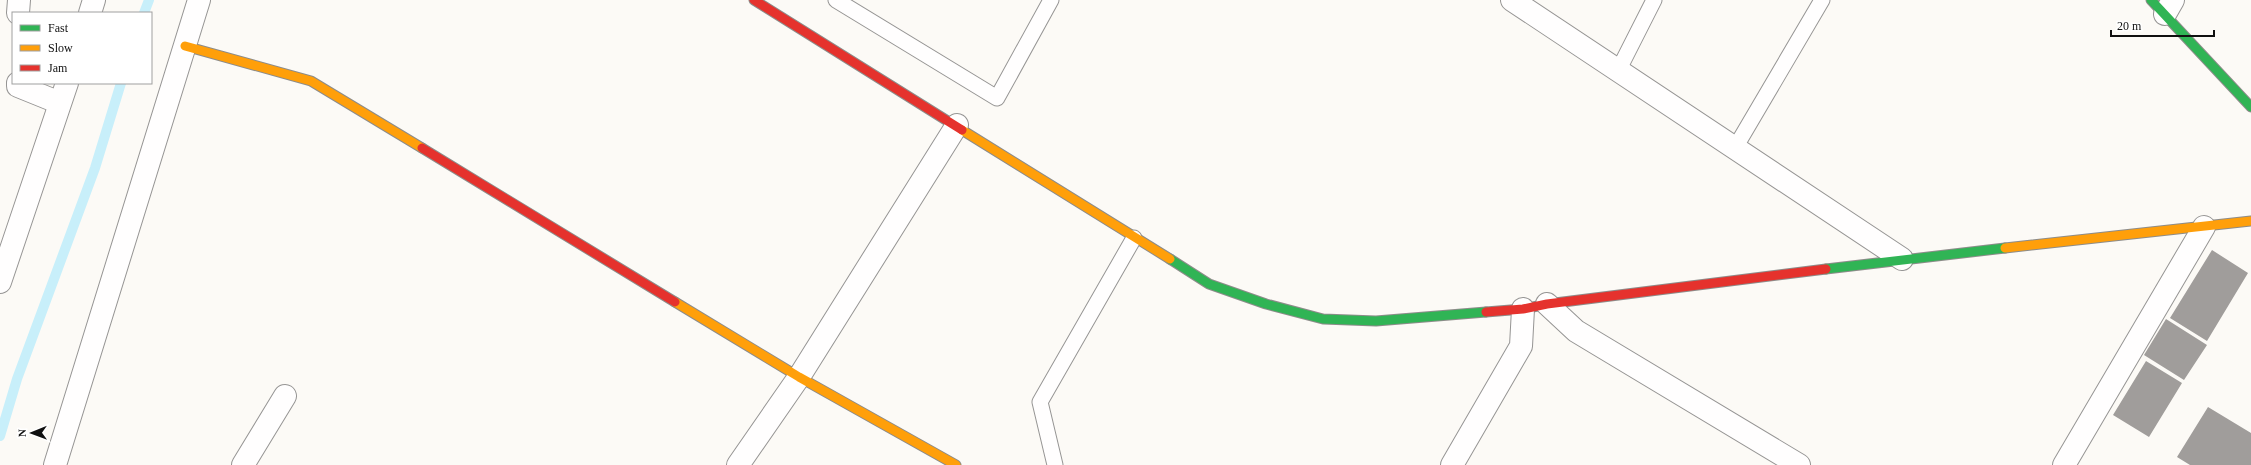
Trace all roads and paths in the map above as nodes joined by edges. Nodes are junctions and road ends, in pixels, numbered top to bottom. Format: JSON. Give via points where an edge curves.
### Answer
{"nodes":[{"id":1,"x":19,"y":0,"type":"edge"},
{"id":2,"x":94,"y":0,"type":"edge"},
{"id":3,"x":198,"y":0,"type":"edge"},
{"id":4,"x":754,"y":0,"type":"edge"},
{"id":5,"x":836,"y":0,"type":"edge"},
{"id":6,"x":1051,"y":0,"type":"edge"},
{"id":7,"x":1512,"y":0,"type":"edge"},
{"id":8,"x":1654,"y":0,"type":"edge"},
{"id":9,"x":1822,"y":0,"type":"edge"},
{"id":10,"x":2163,"y":5,"type":"edge"},
{"id":11,"x":18,"y":12,"type":"edge"},
{"id":12,"x":90,"y":12,"type":"edge"},
{"id":13,"x":185,"y":46,"type":"junction"},
{"id":14,"x":1618,"y":71,"type":"junction"},
{"id":15,"x":18,"y":84,"type":"edge"},
{"id":16,"x":63,"y":93,"type":"edge"},
{"id":17,"x":2251,"y":106,"type":"edge"},
{"id":18,"x":957,"y":125,"type":"junction"},
{"id":19,"x":1735,"y":148,"type":"junction"},
{"id":20,"x":2251,"y":221,"type":"edge"},
{"id":21,"x":2204,"y":227,"type":"junction"},
{"id":22,"x":1134,"y":238,"type":"junction"},
{"id":23,"x":1902,"y":258,"type":"junction"},
{"id":24,"x":0,"y":282,"type":"edge"},
{"id":25,"x":1547,"y":304,"type":"junction"},
{"id":26,"x":1523,"y":309,"type":"junction"},
{"id":27,"x":799,"y":377,"type":"junction"},
{"id":28,"x":285,"y":396,"type":"dead end"},
{"id":29,"x":55,"y":465,"type":"edge"},
{"id":30,"x":243,"y":465,"type":"edge"},
{"id":31,"x":738,"y":465,"type":"edge"},
{"id":32,"x":956,"y":465,"type":"edge"},
{"id":33,"x":1055,"y":465,"type":"edge"},
{"id":34,"x":1452,"y":465,"type":"edge"},
{"id":35,"x":1799,"y":465,"type":"edge"},
{"id":36,"x":2064,"y":465,"type":"edge"}],
"edges":[{"from":1,"to":11,"type":"street"},
{"from":2,"to":12,"type":"street"},
{"from":3,"to":13,"type":"street"},
{"from":4,"to":18,"type":"street"},
{"from":5,"to":6,"type":"lane","via":[[997,98]]},
{"from":7,"to":14,"type":"street"},
{"from":8,"to":14,"type":"lane"},
{"from":9,"to":19,"type":"lane"},
{"from":10,"to":17,"type":"street"},
{"from":13,"to":27,"type":"street","via":[[311,81]]},
{"from":13,"to":29,"type":"street"},
{"from":14,"to":19,"type":"street"},
{"from":15,"to":16,"type":"street"},
{"from":16,"to":24,"type":"street"},
{"from":18,"to":22,"type":"street"},
{"from":18,"to":27,"type":"street"},
{"from":19,"to":23,"type":"street"},
{"from":20,"to":21,"type":"street"},
{"from":21,"to":23,"type":"street"},
{"from":21,"to":36,"type":"street"},
{"from":22,"to":26,"type":"street","via":[[1209,284],[1266,304],[1323,319],[1376,322]]},
{"from":22,"to":33,"type":"lane","via":[[1040,402]]},
{"from":23,"to":25,"type":"street"},
{"from":25,"to":26,"type":"street"},
{"from":25,"to":35,"type":"street","via":[[1576,331]]},
{"from":26,"to":34,"type":"street","via":[[1521,346]]},
{"from":27,"to":31,"type":"street"},
{"from":27,"to":32,"type":"street"},
{"from":28,"to":30,"type":"street"}]}
